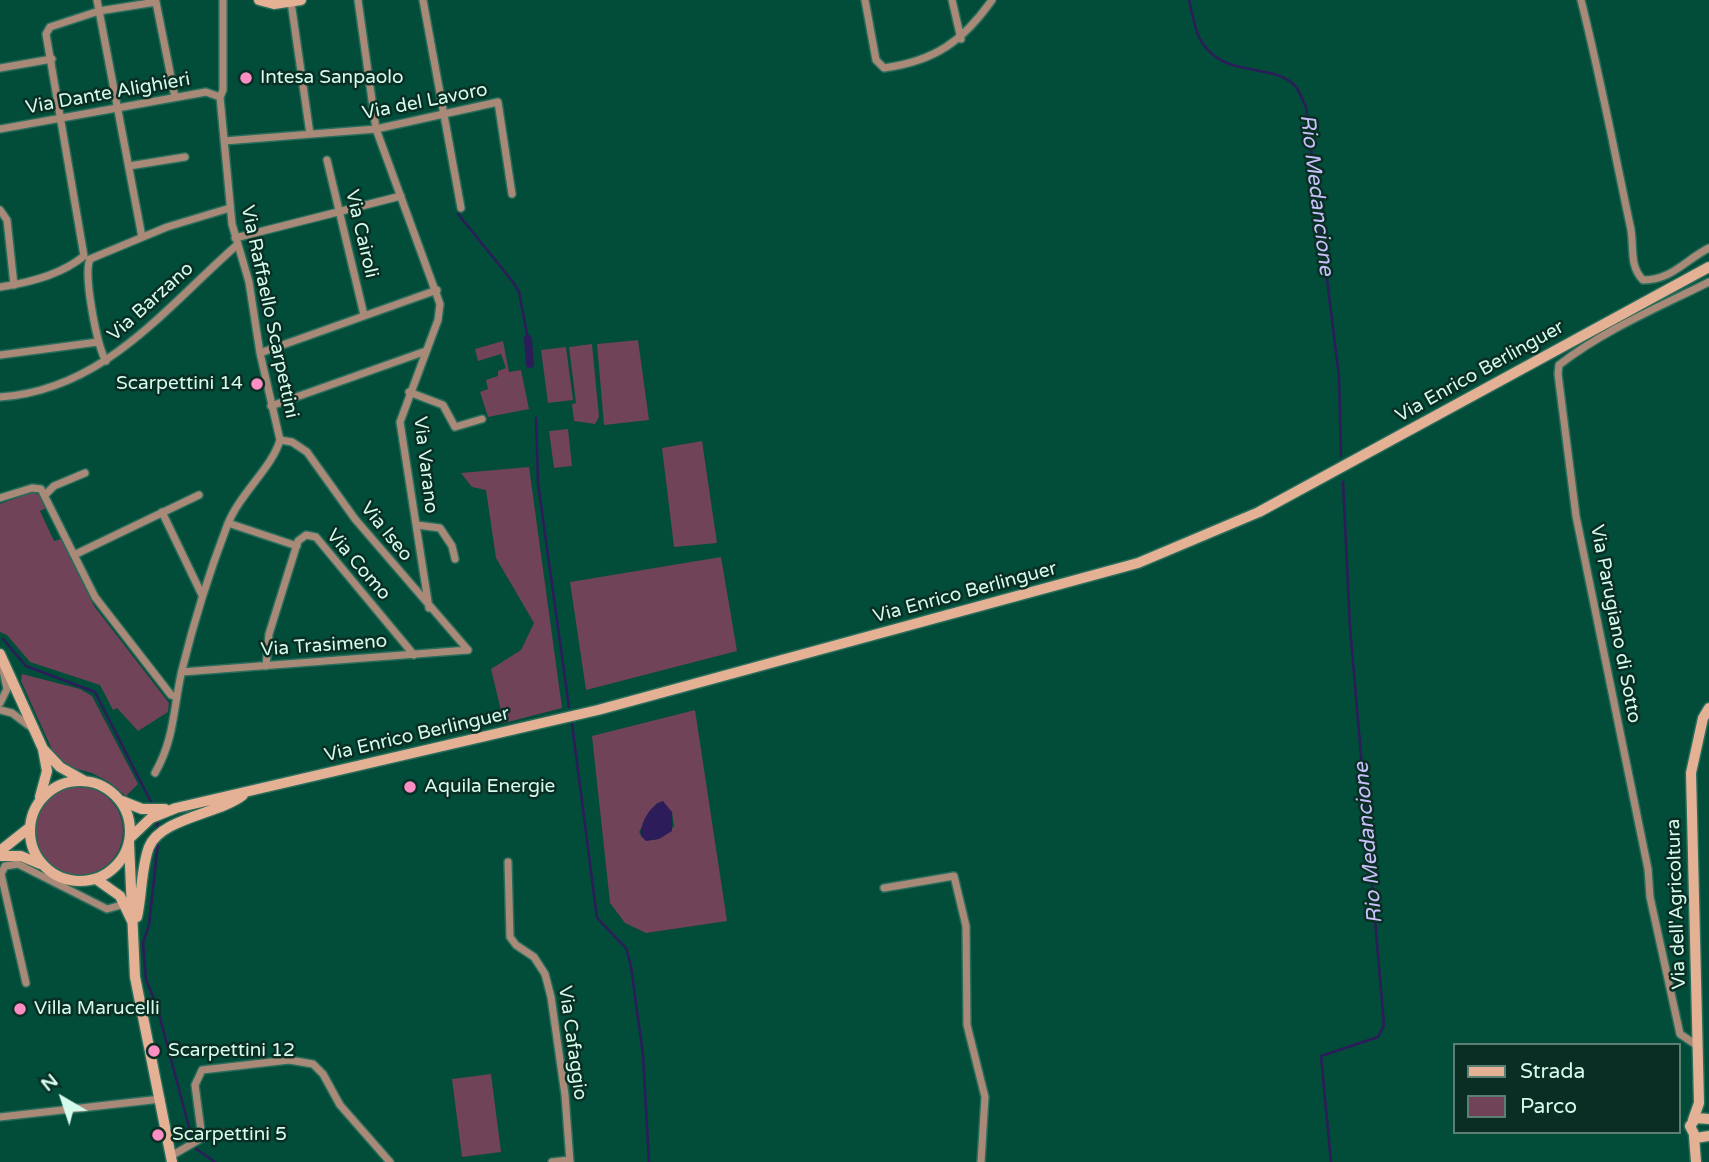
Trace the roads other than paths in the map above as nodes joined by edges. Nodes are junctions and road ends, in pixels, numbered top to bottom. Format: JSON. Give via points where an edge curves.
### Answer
{"nodes":[{"id":1,"x":97,"y":0,"type":"edge"},
{"id":2,"x":223,"y":0,"type":"edge"},
{"id":3,"x":259,"y":0,"type":"edge"},
{"id":4,"x":358,"y":0,"type":"edge"},
{"id":5,"x":423,"y":0,"type":"edge"},
{"id":6,"x":864,"y":0,"type":"edge"},
{"id":7,"x":952,"y":0,"type":"edge"},
{"id":8,"x":992,"y":0,"type":"edge"},
{"id":9,"x":1581,"y":0,"type":"edge"},
{"id":10,"x":296,"y":1,"type":"edge"},
{"id":11,"x":99,"y":11,"type":"junction"},
{"id":12,"x":961,"y":39,"type":"junction"},
{"id":13,"x":52,"y":59,"type":"junction"},
{"id":14,"x":0,"y":68,"type":"edge"},
{"id":15,"x":175,"y":97,"type":"junction"},
{"id":16,"x":220,"y":97,"type":"junction"},
{"id":17,"x":117,"y":109,"type":"junction"},
{"id":18,"x":444,"y":113,"type":"junction"},
{"id":19,"x":62,"y":120,"type":"junction"},
{"id":20,"x":0,"y":129,"type":"edge"},
{"id":21,"x":376,"y":129,"type":"junction"},
{"id":22,"x":310,"y":134,"type":"junction"},
{"id":23,"x":224,"y":141,"type":"junction"},
{"id":24,"x":186,"y":157,"type":"dead end"},
{"id":25,"x":327,"y":160,"type":"dead end"},
{"id":26,"x":129,"y":166,"type":"junction"},
{"id":27,"x":512,"y":194,"type":"dead end"},
{"id":28,"x":401,"y":196,"type":"junction"},
{"id":29,"x":230,"y":208,"type":"junction"},
{"id":30,"x":461,"y":208,"type":"dead end"},
{"id":31,"x":0,"y":210,"type":"edge"},
{"id":32,"x":340,"y":211,"type":"junction"},
{"id":33,"x":142,"y":237,"type":"junction"},
{"id":34,"x":236,"y":241,"type":"junction"},
{"id":35,"x":85,"y":247,"type":"junction"},
{"id":36,"x":1709,"y":248,"type":"edge"},
{"id":37,"x":97,"y":254,"type":"junction"},
{"id":38,"x":69,"y":266,"type":"junction"},
{"id":39,"x":1709,"y":267,"type":"edge"},
{"id":40,"x":88,"y":272,"type":"junction"},
{"id":41,"x":1709,"y":282,"type":"edge"},
{"id":42,"x":15,"y":285,"type":"junction"},
{"id":43,"x":0,"y":287,"type":"edge"},
{"id":44,"x":437,"y":290,"type":"junction"},
{"id":45,"x":364,"y":315,"type":"junction"},
{"id":46,"x":99,"y":342,"type":"junction"},
{"id":47,"x":426,"y":351,"type":"junction"},
{"id":48,"x":260,"y":353,"type":"junction"},
{"id":49,"x":0,"y":355,"type":"edge"},
{"id":50,"x":106,"y":361,"type":"junction"},
{"id":51,"x":410,"y":392,"type":"junction"},
{"id":52,"x":0,"y":397,"type":"edge"},
{"id":53,"x":271,"y":406,"type":"junction"},
{"id":54,"x":482,"y":419,"type":"dead end"},
{"id":55,"x":280,"y":440,"type":"junction"},
{"id":56,"x":85,"y":473,"type":"dead end"},
{"id":57,"x":45,"y":495,"type":"junction"},
{"id":58,"x":199,"y":495,"type":"dead end"},
{"id":59,"x":0,"y":498,"type":"edge"},
{"id":60,"x":162,"y":512,"type":"junction"},
{"id":61,"x":228,"y":523,"type":"junction"},
{"id":62,"x":417,"y":525,"type":"junction"},
{"id":63,"x":296,"y":546,"type":"junction"},
{"id":64,"x":74,"y":555,"type":"junction"},
{"id":65,"x":455,"y":559,"type":"dead end"},
{"id":66,"x":202,"y":596,"type":"junction"},
{"id":67,"x":429,"y":608,"type":"junction"},
{"id":68,"x":468,"y":650,"type":"joint"},
{"id":69,"x":0,"y":655,"type":"edge"},
{"id":70,"x":414,"y":655,"type":"junction"},
{"id":71,"x":266,"y":666,"type":"junction"},
{"id":72,"x":182,"y":672,"type":"junction"},
{"id":73,"x":177,"y":696,"type":"junction"},
{"id":74,"x":0,"y":703,"type":"edge"},
{"id":75,"x":1709,"y":708,"type":"edge"},
{"id":76,"x":0,"y":710,"type":"edge"},
{"id":77,"x":34,"y":730,"type":"junction"},
{"id":78,"x":43,"y":749,"type":"junction"},
{"id":79,"x":155,"y":773,"type":"dead end"},
{"id":80,"x":83,"y":780,"type":"junction"},
{"id":81,"x":248,"y":792,"type":"junction"},
{"id":82,"x":119,"y":799,"type":"junction"},
{"id":83,"x":40,"y":800,"type":"junction"},
{"id":84,"x":176,"y":808,"type":"junction"},
{"id":85,"x":29,"y":828,"type":"junction"},
{"id":86,"x":129,"y":840,"type":"junction"},
{"id":87,"x":0,"y":854,"type":"edge"},
{"id":88,"x":508,"y":862,"type":"dead end"},
{"id":89,"x":43,"y":866,"type":"junction"},
{"id":90,"x":96,"y":878,"type":"junction"},
{"id":91,"x":1,"y":879,"type":"edge"},
{"id":92,"x":884,"y":888,"type":"dead end"},
{"id":93,"x":125,"y":904,"type":"junction"},
{"id":94,"x":135,"y":928,"type":"junction"},
{"id":95,"x":26,"y":983,"type":"dead end"},
{"id":96,"x":1698,"y":1046,"type":"junction"},
{"id":97,"x":161,"y":1099,"type":"junction"},
{"id":98,"x":1699,"y":1103,"type":"junction"},
{"id":99,"x":0,"y":1117,"type":"edge"},
{"id":100,"x":1708,"y":1118,"type":"edge"},
{"id":101,"x":1693,"y":1120,"type":"junction"},
{"id":102,"x":1694,"y":1136,"type":"junction"},
{"id":103,"x":1707,"y":1137,"type":"edge"},
{"id":104,"x":172,"y":1159,"type":"edge"},
{"id":105,"x":569,"y":1161,"type":"edge"},
{"id":106,"x":390,"y":1162,"type":"edge"},
{"id":107,"x":552,"y":1162,"type":"edge"},
{"id":108,"x":981,"y":1162,"type":"edge"},
{"id":109,"x":1696,"y":1162,"type":"edge"}],
"edges":[{"from":1,"to":11,"type":"street"},
{"from":2,"to":16,"type":"street","name":"Via Raffaello Scarpettini"},
{"from":3,"to":10,"type":"main road","via":[[274,4]]},
{"from":4,"to":21,"type":"street"},
{"from":5,"to":18,"type":"street"},
{"from":6,"to":12,"type":"street","via":[[881,67],[940,51]]},
{"from":7,"to":12,"type":"street"},
{"from":8,"to":12,"type":"street"},
{"from":9,"to":36,"type":"street","via":[[1631,227],[1634,272],[1643,280],[1655,280],[1672,274]]},
{"from":10,"to":22,"type":"street"},
{"from":11,"to":13,"type":"street","via":[[50,27],[46,34]]},
{"from":11,"to":15,"type":"street","via":[[158,4]]},
{"from":11,"to":17,"type":"street"},
{"from":13,"to":14,"type":"street"},
{"from":13,"to":19,"type":"street"},
{"from":15,"to":16,"type":"street","name":"Via Dante Alighieri","via":[[206,92]]},
{"from":15,"to":17,"type":"street","name":"Via Dante Alighieri"},
{"from":16,"to":23,"type":"street","name":"Via Raffaello Scarpettini"},
{"from":17,"to":19,"type":"street","name":"Via Dante Alighieri"},
{"from":17,"to":26,"type":"street"},
{"from":18,"to":21,"type":"street","name":"Via del Lavoro"},
{"from":18,"to":27,"type":"street","name":"Via del Lavoro","via":[[498,102]]},
{"from":18,"to":30,"type":"street"},
{"from":19,"to":20,"type":"street","name":"Via Dante Alighieri"},
{"from":19,"to":35,"type":"street"},
{"from":21,"to":22,"type":"street","name":"Via del Lavoro"},
{"from":21,"to":28,"type":"street"},
{"from":22,"to":23,"type":"street","name":"Via del Lavoro"},
{"from":23,"to":29,"type":"street","name":"Via Raffaello Scarpettini"},
{"from":24,"to":26,"type":"street"},
{"from":25,"to":32,"type":"street","name":"Via Cairoli"},
{"from":26,"to":33,"type":"street"},
{"from":28,"to":32,"type":"street"},
{"from":28,"to":44,"type":"street"},
{"from":29,"to":33,"type":"street"},
{"from":29,"to":34,"type":"street","name":"Via Raffaello Scarpettini"},
{"from":31,"to":42,"type":"street","via":[[7,220]]},
{"from":32,"to":34,"type":"street"},
{"from":32,"to":45,"type":"street","name":"Via Cairoli"},
{"from":33,"to":37,"type":"street"},
{"from":34,"to":48,"type":"street","name":"Via Raffaello Scarpettini","via":[[249,282]]},
{"from":34,"to":50,"type":"street","name":"Via Barzano","via":[[138,338]]},
{"from":35,"to":37,"type":"street","via":[[88,254]]},
{"from":35,"to":38,"type":"street","via":[[84,257]]},
{"from":37,"to":40,"type":"street","via":[[88,263]]},
{"from":38,"to":40,"type":"street","via":[[85,266]]},
{"from":38,"to":42,"type":"street"},
{"from":39,"to":81,"type":"main road","name":"Via Enrico Berlinguer","via":[[1231,526],[1160,555],[598,709]]},
{"from":40,"to":46,"type":"street"},
{"from":41,"to":96,"type":"street","name":"Via Parugiano di Sotto","via":[[1613,330],[1559,365],[1558,374],[1576,516],[1650,897],[1679,1034]]},
{"from":42,"to":43,"type":"street"},
{"from":44,"to":45,"type":"street"},
{"from":44,"to":47,"type":"street","name":"Via Varano","via":[[439,315]]},
{"from":45,"to":48,"type":"street"},
{"from":46,"to":49,"type":"street"},
{"from":46,"to":50,"type":"street"},
{"from":47,"to":51,"type":"street","name":"Via Varano"},
{"from":47,"to":53,"type":"street"},
{"from":48,"to":53,"type":"street","name":"Via Raffaello Scarpettini"},
{"from":50,"to":52,"type":"street","name":"Via Barzano","via":[[40,390]]},
{"from":51,"to":54,"type":"street","via":[[443,405],[455,427]]},
{"from":51,"to":62,"type":"street","name":"Via Varano","via":[[400,422]]},
{"from":53,"to":55,"type":"street","name":"Via Raffaello Scarpettini"},
{"from":55,"to":61,"type":"street","name":"Via Raffaello Scarpettini"},
{"from":55,"to":67,"type":"street","name":"Via Iseo","via":[[307,452]]},
{"from":56,"to":57,"type":"street","via":[[54,486]]},
{"from":57,"to":59,"type":"street","via":[[34,487]]},
{"from":57,"to":64,"type":"street"},
{"from":58,"to":60,"type":"street"},
{"from":60,"to":64,"type":"street"},
{"from":60,"to":66,"type":"street"},
{"from":61,"to":63,"type":"street","name":"Via Como"},
{"from":61,"to":66,"type":"street","name":"Via Raffaello Scarpettini"},
{"from":62,"to":65,"type":"street","via":[[440,528]]},
{"from":62,"to":67,"type":"street","name":"Via Varano"},
{"from":63,"to":70,"type":"street","name":"Via Como","via":[[303,536],[316,537]]},
{"from":63,"to":71,"type":"street","via":[[269,634]]},
{"from":64,"to":73,"type":"street","via":[[102,607],[171,695]]},
{"from":66,"to":72,"type":"street","name":"Via Raffaello Scarpettini"},
{"from":67,"to":68,"type":"street","name":"Via Iseo"},
{"from":68,"to":70,"type":"street","name":"Via Trasimeno"},
{"from":69,"to":74,"type":"street","via":[[7,689]]},
{"from":69,"to":77,"type":"main road"},
{"from":70,"to":71,"type":"street","name":"Via Trasimeno"},
{"from":71,"to":72,"type":"street","name":"Via Trasimeno"},
{"from":72,"to":73,"type":"street","name":"Via Raffaello Scarpettini"},
{"from":73,"to":79,"type":"street","name":"Via Raffaello Scarpettini","via":[[170,746]]},
{"from":75,"to":96,"type":"main road","name":"Via dell'Agricoltura","via":[[1691,773]]},
{"from":76,"to":77,"type":"street"},
{"from":77,"to":78,"type":"main road"},
{"from":78,"to":80,"type":"main road","name":"Via Enrico Berlinguer","via":[[60,767]]},
{"from":78,"to":83,"type":"main road","via":[[47,771]]},
{"from":80,"to":82,"type":"main road","name":"Via Enrico Berlinguer","via":[[101,785]]},
{"from":80,"to":83,"type":"main road","via":[[59,785]]},
{"from":81,"to":84,"type":"main road","name":"Via Enrico Berlinguer"},
{"from":81,"to":94,"type":"main road","via":[[156,837],[148,852]]},
{"from":82,"to":84,"type":"main road","name":"Via Enrico Berlinguer","via":[[142,809]]},
{"from":82,"to":86,"type":"main road","via":[[128,817]]},
{"from":83,"to":85,"type":"main road"},
{"from":84,"to":86,"type":"main road","name":"Via Enrico Berlinguer","via":[[151,818]]},
{"from":85,"to":87,"type":"main road"},
{"from":85,"to":89,"type":"main road","via":[[32,849]]},
{"from":86,"to":90,"type":"main road","name":"Via Enrico Berlinguer","via":[[115,867]]},
{"from":86,"to":94,"type":"main road"},
{"from":87,"to":89,"type":"main road","via":[[21,856]]},
{"from":88,"to":105,"type":"street","name":"Via Cafaggio","via":[[510,937],[534,957],[551,997]]},
{"from":89,"to":90,"type":"main road","via":[[68,880]]},
{"from":90,"to":93,"type":"main road","via":[[116,891]]},
{"from":91,"to":93,"type":"street","via":[[5,866],[18,864],[107,909]]},
{"from":91,"to":95,"type":"street"},
{"from":92,"to":108,"type":"street","via":[[954,876],[965,926],[967,1026],[985,1097]]},
{"from":93,"to":94,"type":"main road"},
{"from":94,"to":97,"type":"main road","via":[[135,977]]},
{"from":96,"to":98,"type":"main road","name":"Via dell'Agricoltura"},
{"from":97,"to":99,"type":"street"},
{"from":97,"to":104,"type":"main road"},
{"from":98,"to":100,"type":"main road"},
{"from":98,"to":101,"type":"main road"},
{"from":100,"to":101,"type":"main road"},
{"from":101,"to":102,"type":"main road"},
{"from":102,"to":103,"type":"main road"},
{"from":102,"to":109,"type":"main road"},
{"from":103,"to":109,"type":"main road"},
{"from":104,"to":106,"type":"street","via":[[202,1138],[195,1085],[202,1070],[289,1060],[313,1064],[323,1074],[340,1105]]},
{"from":105,"to":107,"type":"street"}]}
